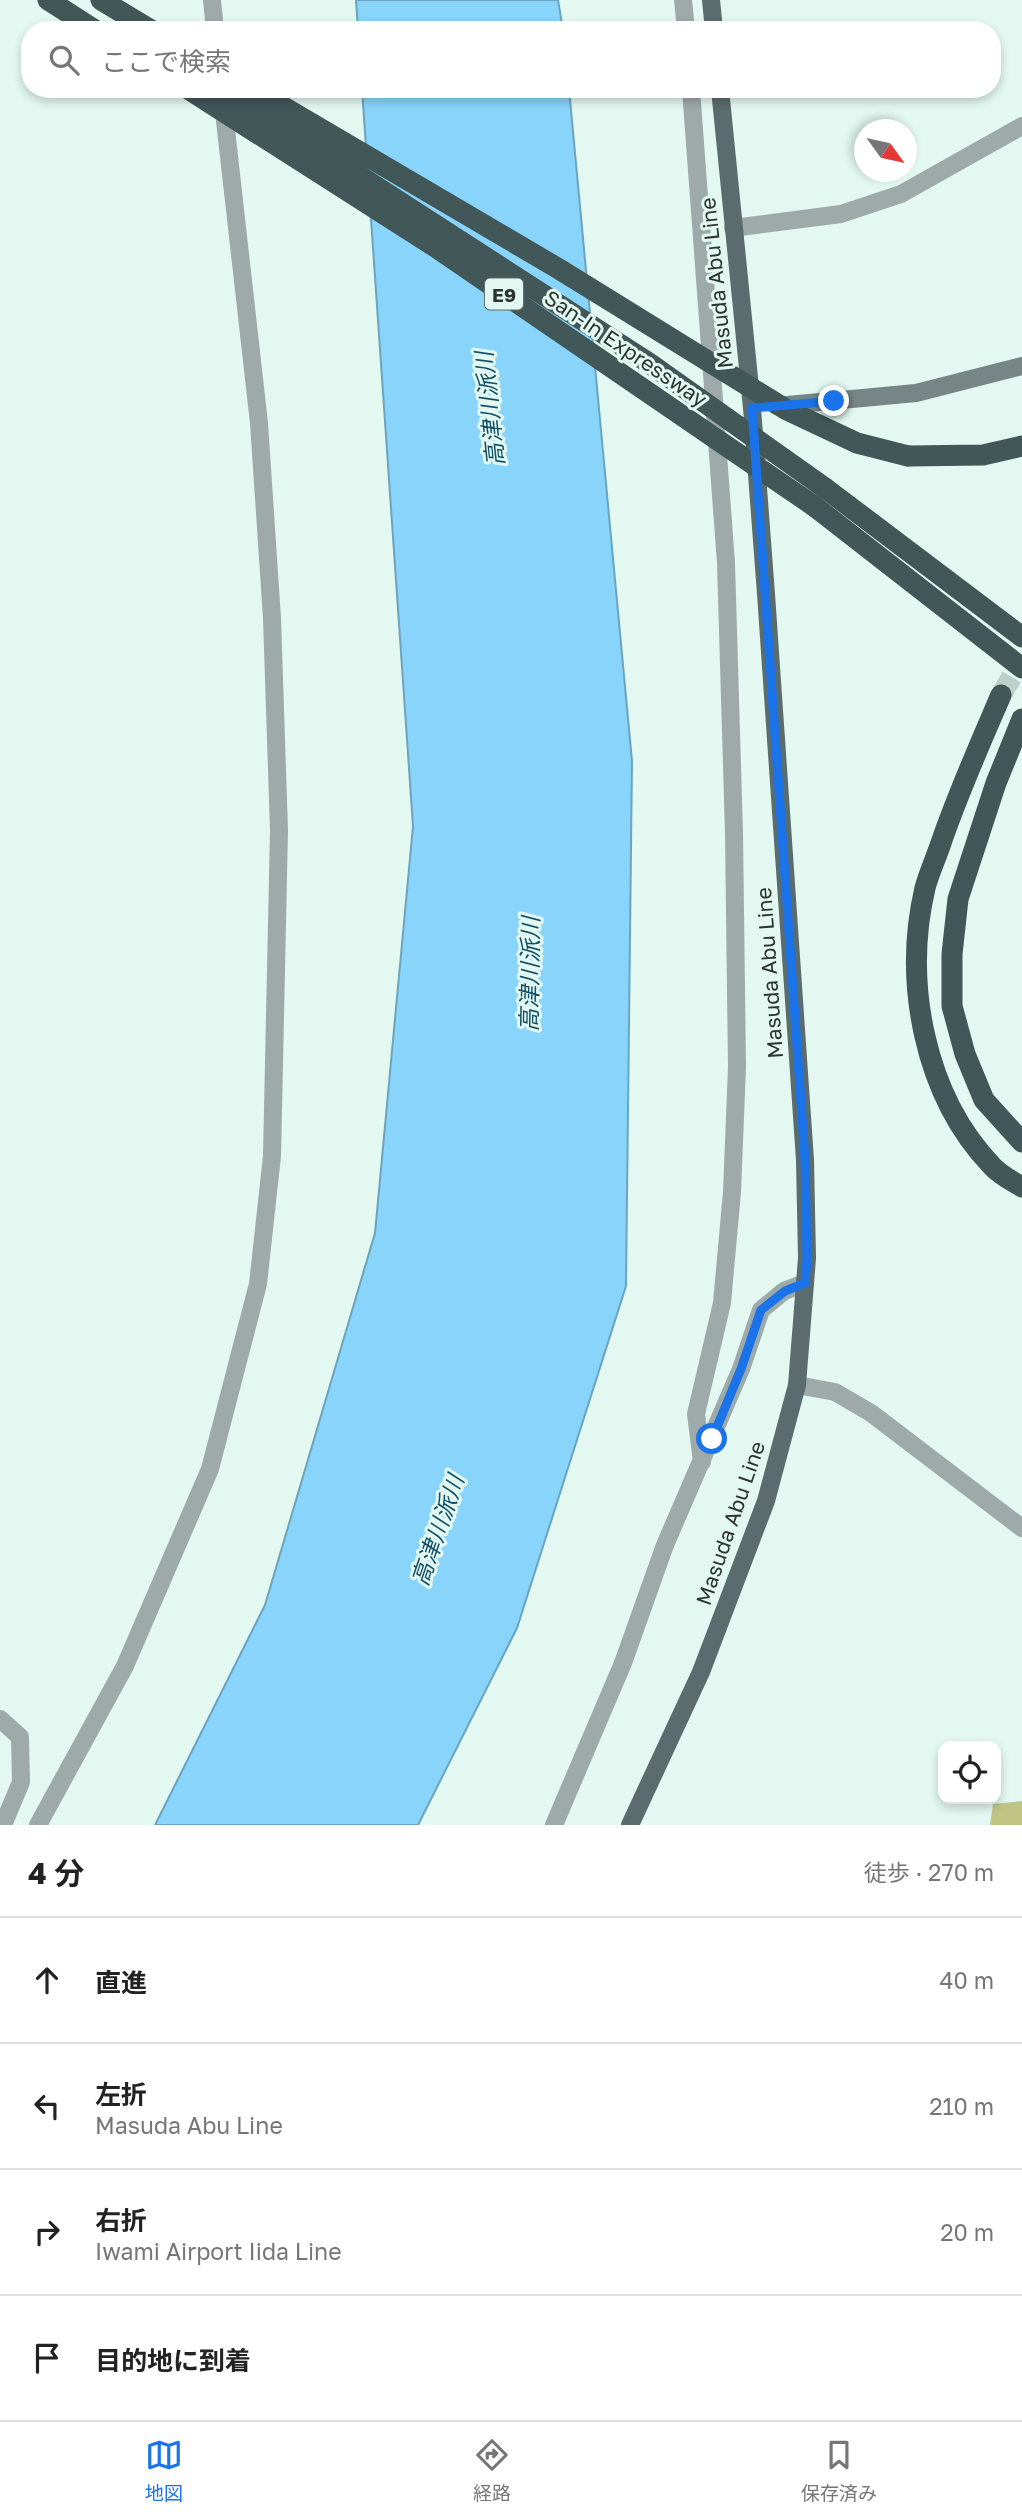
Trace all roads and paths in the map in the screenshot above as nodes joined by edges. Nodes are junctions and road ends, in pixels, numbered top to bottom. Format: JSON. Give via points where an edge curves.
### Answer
{"nodes":[{"id":1,"x":48,"y":0,"type":"edge"},
{"id":2,"x":87,"y":0,"type":"edge"},
{"id":3,"x":101,"y":0,"type":"edge"},
{"id":4,"x":212,"y":0,"type":"edge"},
{"id":5,"x":683,"y":0,"type":"edge"},
{"id":6,"x":711,"y":0,"type":"edge"},
{"id":7,"x":81,"y":21,"type":"edge"},
{"id":8,"x":119,"y":21,"type":"edge"},
{"id":9,"x":136,"y":21,"type":"edge"},
{"id":10,"x":214,"y":21,"type":"edge"},
{"id":11,"x":685,"y":21,"type":"edge"},
{"id":12,"x":713,"y":21,"type":"edge"},
{"id":13,"x":202,"y":98,"type":"edge"},
{"id":14,"x":224,"y":98,"type":"edge"},
{"id":15,"x":237,"y":98,"type":"edge"},
{"id":16,"x":268,"y":98,"type":"edge"},
{"id":17,"x":692,"y":98,"type":"edge"},
{"id":18,"x":721,"y":98,"type":"edge"},
{"id":19,"x":1022,"y":126,"type":"edge"},
{"id":20,"x":733,"y":228,"type":"junction"},
{"id":21,"x":1022,"y":366,"type":"edge"},
{"id":22,"x":752,"y":408,"type":"junction"},
{"id":23,"x":1022,"y":446,"type":"edge"},
{"id":24,"x":819,"y":497,"type":"junction"},
{"id":25,"x":1022,"y":637,"type":"edge"},
{"id":26,"x":1022,"y":668,"type":"edge"},
{"id":27,"x":1001,"y":695,"type":"tunnel mouth"},
{"id":28,"x":1022,"y":719,"type":"edge"},
{"id":29,"x":1022,"y":1142,"type":"edge"},
{"id":30,"x":1022,"y":1188,"type":"edge"},
{"id":31,"x":805,"y":1283,"type":"junction"},
{"id":32,"x":797,"y":1385,"type":"junction"},
{"id":33,"x":702,"y":1462,"type":"junction"},
{"id":34,"x":1022,"y":1528,"type":"edge"},
{"id":35,"x":0,"y":1719,"type":"edge"},
{"id":36,"x":3,"y":1825,"type":"edge"},
{"id":37,"x":38,"y":1825,"type":"edge"},
{"id":38,"x":554,"y":1825,"type":"edge"},
{"id":39,"x":630,"y":1825,"type":"edge"}],
"edges":[{"from":1,"to":7,"type":"highway"},
{"from":2,"to":8,"type":"highway"},
{"from":3,"to":9,"type":"highway"},
{"from":4,"to":10,"type":"street"},
{"from":5,"to":11,"type":"street"},
{"from":6,"to":12,"type":"main road"},
{"from":13,"to":24,"type":"highway","name":"San-In Expressway","number":"E9","bridge":true},
{"from":14,"to":37,"type":"street","via":[[259,424],[272,618],[279,830],[272,1156],[258,1284],[210,1469],[125,1666]]},
{"from":15,"to":24,"type":"highway","name":"San-In Expressway","number":"E9","bridge":true,"via":[[649,363]]},
{"from":16,"to":23,"type":"highway","bridge":true,"via":[[787,410],[857,443],[908,456],[983,455]]},
{"from":17,"to":33,"type":"street","via":[[726,563],[737,1067],[722,1303],[696,1414]]},
{"from":18,"to":20,"type":"main road","name":"Masuda Abu Line"},
{"from":19,"to":20,"type":"street","via":[[901,194],[841,214]]},
{"from":20,"to":22,"type":"main road","name":"Masuda Abu Line"},
{"from":21,"to":22,"type":"main road","via":[[916,393]]},
{"from":22,"to":31,"type":"main road","name":"Masuda Abu Line","via":[[805,1160]]},
{"from":24,"to":25,"type":"highway","name":"San-In Expressway","number":"E9"},
{"from":24,"to":26,"type":"highway","name":"San-In Expressway","number":"E9"},
{"from":27,"to":30,"type":"highway","via":[[926,887],[917,947],[920,1004],[933,1067],[956,1121],[993,1168]]},
{"from":28,"to":29,"type":"highway","via":[[958,899],[952,954],[952,1006],[965,1055],[985,1100]]},
{"from":31,"to":32,"type":"main road","name":"Masuda Abu Line"},
{"from":31,"to":33,"type":"street","via":[[785,1291],[761,1310]]},
{"from":32,"to":34,"type":"street","via":[[835,1392],[871,1413]]},
{"from":32,"to":39,"type":"main road","name":"Masuda Abu Line","via":[[766,1501],[710,1648]]},
{"from":33,"to":38,"type":"street"},
{"from":35,"to":36,"type":"street","via":[[20,1737],[21,1782]]}]}
